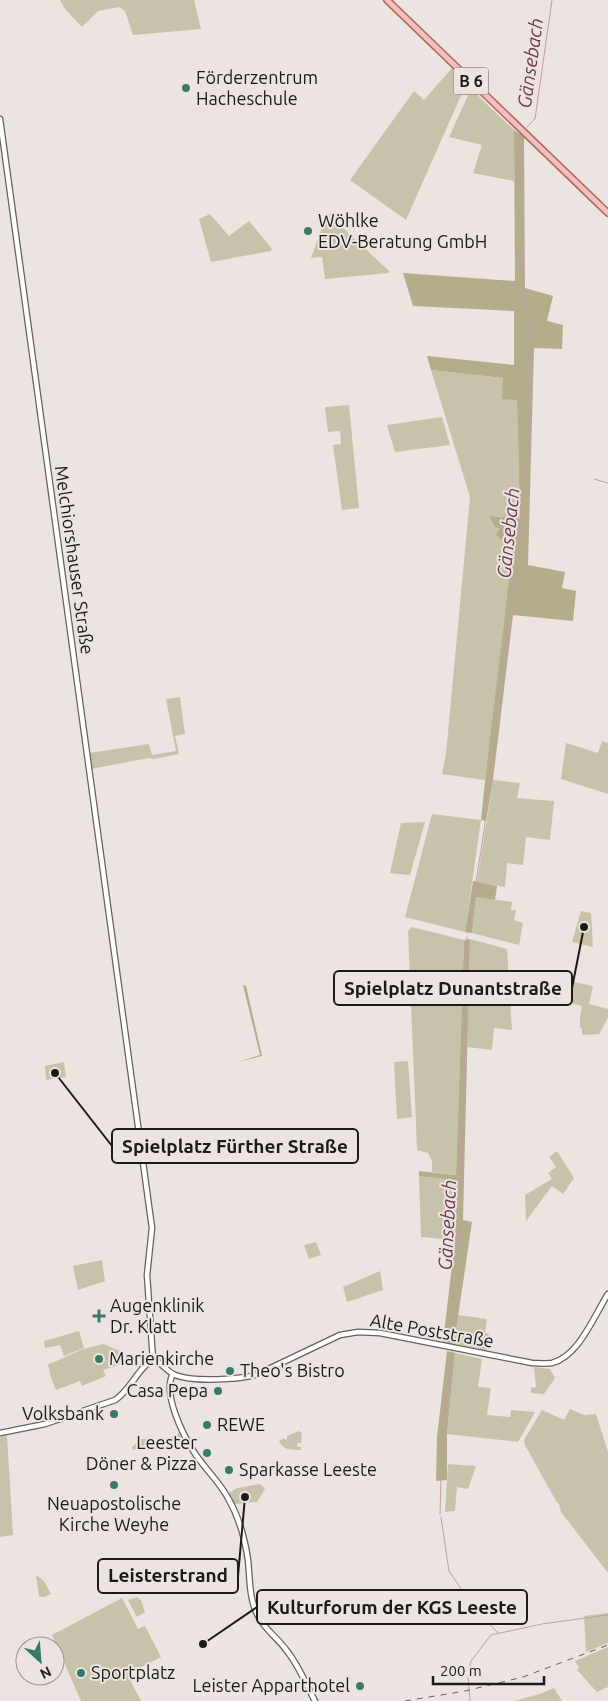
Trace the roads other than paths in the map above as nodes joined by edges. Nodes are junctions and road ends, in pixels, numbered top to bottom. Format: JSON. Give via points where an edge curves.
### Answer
{"nodes":[{"id":1,"x":387,"y":0,"type":"edge"},
{"id":2,"x":0,"y":119,"type":"edge"},
{"id":3,"x":608,"y":213,"type":"edge"},
{"id":4,"x":608,"y":1294,"type":"edge"},
{"id":5,"x":153,"y":1360,"type":"junction"},
{"id":6,"x":173,"y":1374,"type":"junction"},
{"id":7,"x":0,"y":1432,"type":"edge"},
{"id":8,"x":315,"y":1701,"type":"edge"}],
"edges":[{"from":1,"to":3,"type":"main road","number":"B 6"},
{"from":2,"to":5,"type":"street","name":"Melchiorshauser Straße","via":[[152,1228],[147,1274]]},
{"from":4,"to":6,"type":"street","name":"Alte Poststraße","via":[[572,1351],[564,1358],[545,1364],[380,1333],[358,1332],[340,1335],[250,1376],[185,1378]]},
{"from":5,"to":6,"type":"street"},
{"from":5,"to":7,"type":"street","via":[[115,1400],[45,1424]]},
{"from":6,"to":8,"type":"street","via":[[169,1387],[180,1425],[194,1453],[229,1499],[241,1528],[258,1618],[289,1653]]}]}
